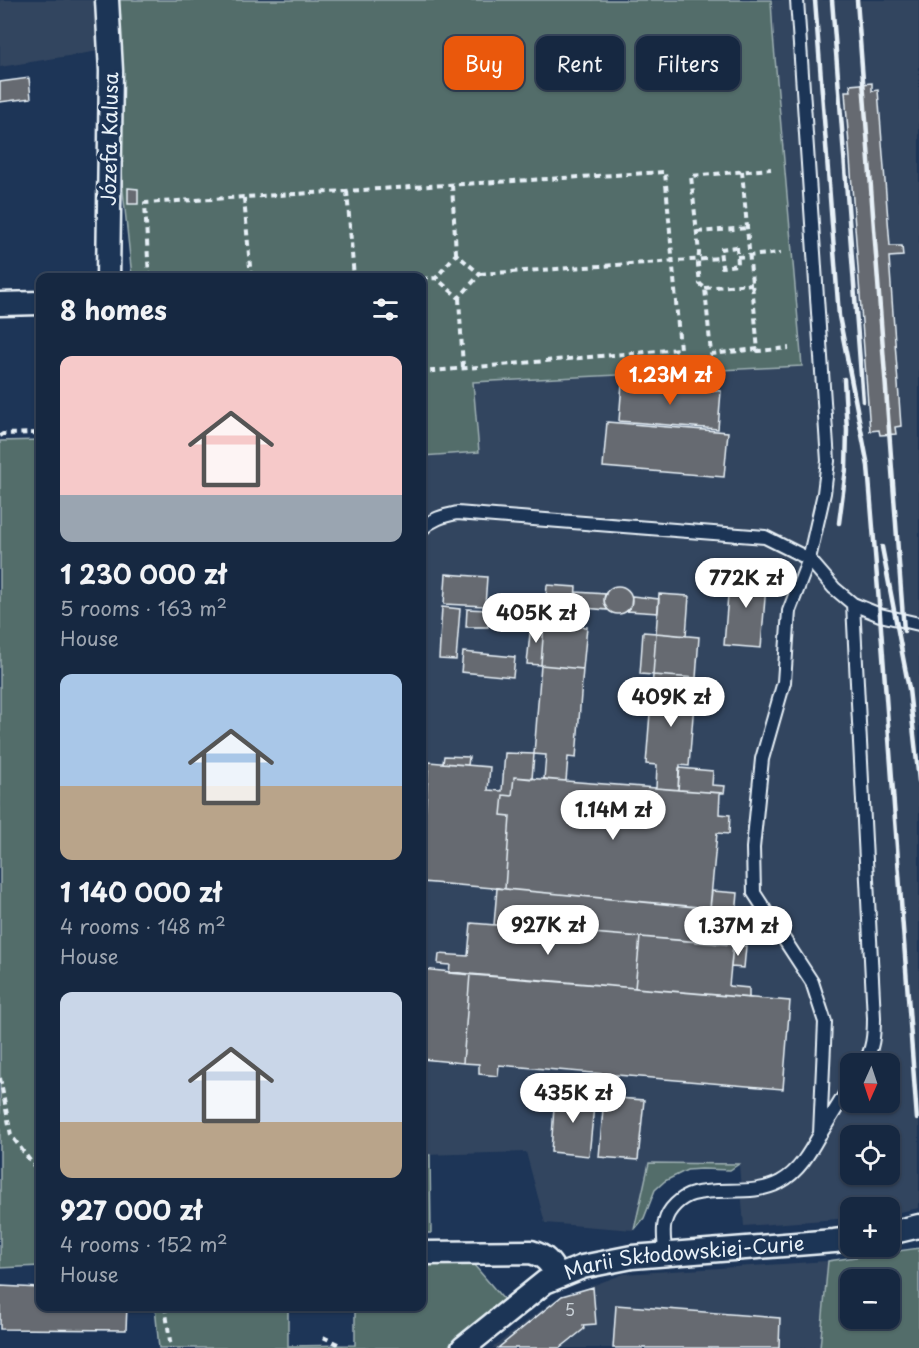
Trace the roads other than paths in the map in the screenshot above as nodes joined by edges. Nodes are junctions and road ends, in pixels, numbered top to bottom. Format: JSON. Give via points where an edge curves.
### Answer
{"nodes":[{"id":1,"x":108,"y":0,"type":"edge"},
{"id":2,"x":797,"y":0,"type":"edge"},
{"id":3,"x":108,"y":273,"type":"edge"},
{"id":4,"x":36,"y":303,"type":"edge"},
{"id":5,"x":0,"y":304,"type":"edge"},
{"id":6,"x":426,"y":525,"type":"edge"},
{"id":7,"x":809,"y":559,"type":"junction"},
{"id":8,"x":853,"y":604,"type":"junction"},
{"id":9,"x":919,"y":624,"type":"edge"},
{"id":10,"x":870,"y":1053,"type":"edge"},
{"id":11,"x":840,"y":1102,"type":"edge"},
{"id":12,"x":820,"y":1134,"type":"junction"},
{"id":13,"x":919,"y":1227,"type":"edge"},
{"id":14,"x":900,"y":1231,"type":"edge"},
{"id":15,"x":840,"y":1240,"type":"edge"},
{"id":16,"x":426,"y":1253,"type":"edge"},
{"id":17,"x":665,"y":1254,"type":"junction"},
{"id":18,"x":558,"y":1276,"type":"junction"},
{"id":19,"x":464,"y":1348,"type":"edge"}],
"edges":[{"from":1,"to":3,"type":"street","name":"Józefa Kalusa"},
{"from":2,"to":7,"type":"lane","via":[[828,460]]},
{"from":4,"to":5,"type":"street"},
{"from":6,"to":7,"type":"lane","via":[[441,516],[458,513],[765,537]]},
{"from":7,"to":8,"type":"lane"},
{"from":7,"to":12,"type":"lane","via":[[789,611],[783,682],[762,759],[753,848],[754,893],[812,982],[825,1022]]},
{"from":8,"to":9,"type":"lane"},
{"from":8,"to":10,"type":"lane","via":[[874,1018]]},
{"from":11,"to":12,"type":"lane"},
{"from":12,"to":17,"type":"lane","via":[[795,1170],[777,1184],[755,1190],[692,1194],[679,1201],[664,1223]]},
{"from":13,"to":14,"type":"street"},
{"from":15,"to":17,"type":"street","name":"Marii Skłodowskiej-Curie"},
{"from":16,"to":18,"type":"street","name":"Marii Skłodowskiej-Curie","via":[[531,1252],[550,1262]]},
{"from":17,"to":18,"type":"street","name":"Marii Skłodowskiej-Curie","via":[[609,1261]]},
{"from":18,"to":19,"type":"street","via":[[545,1282]]}]}
